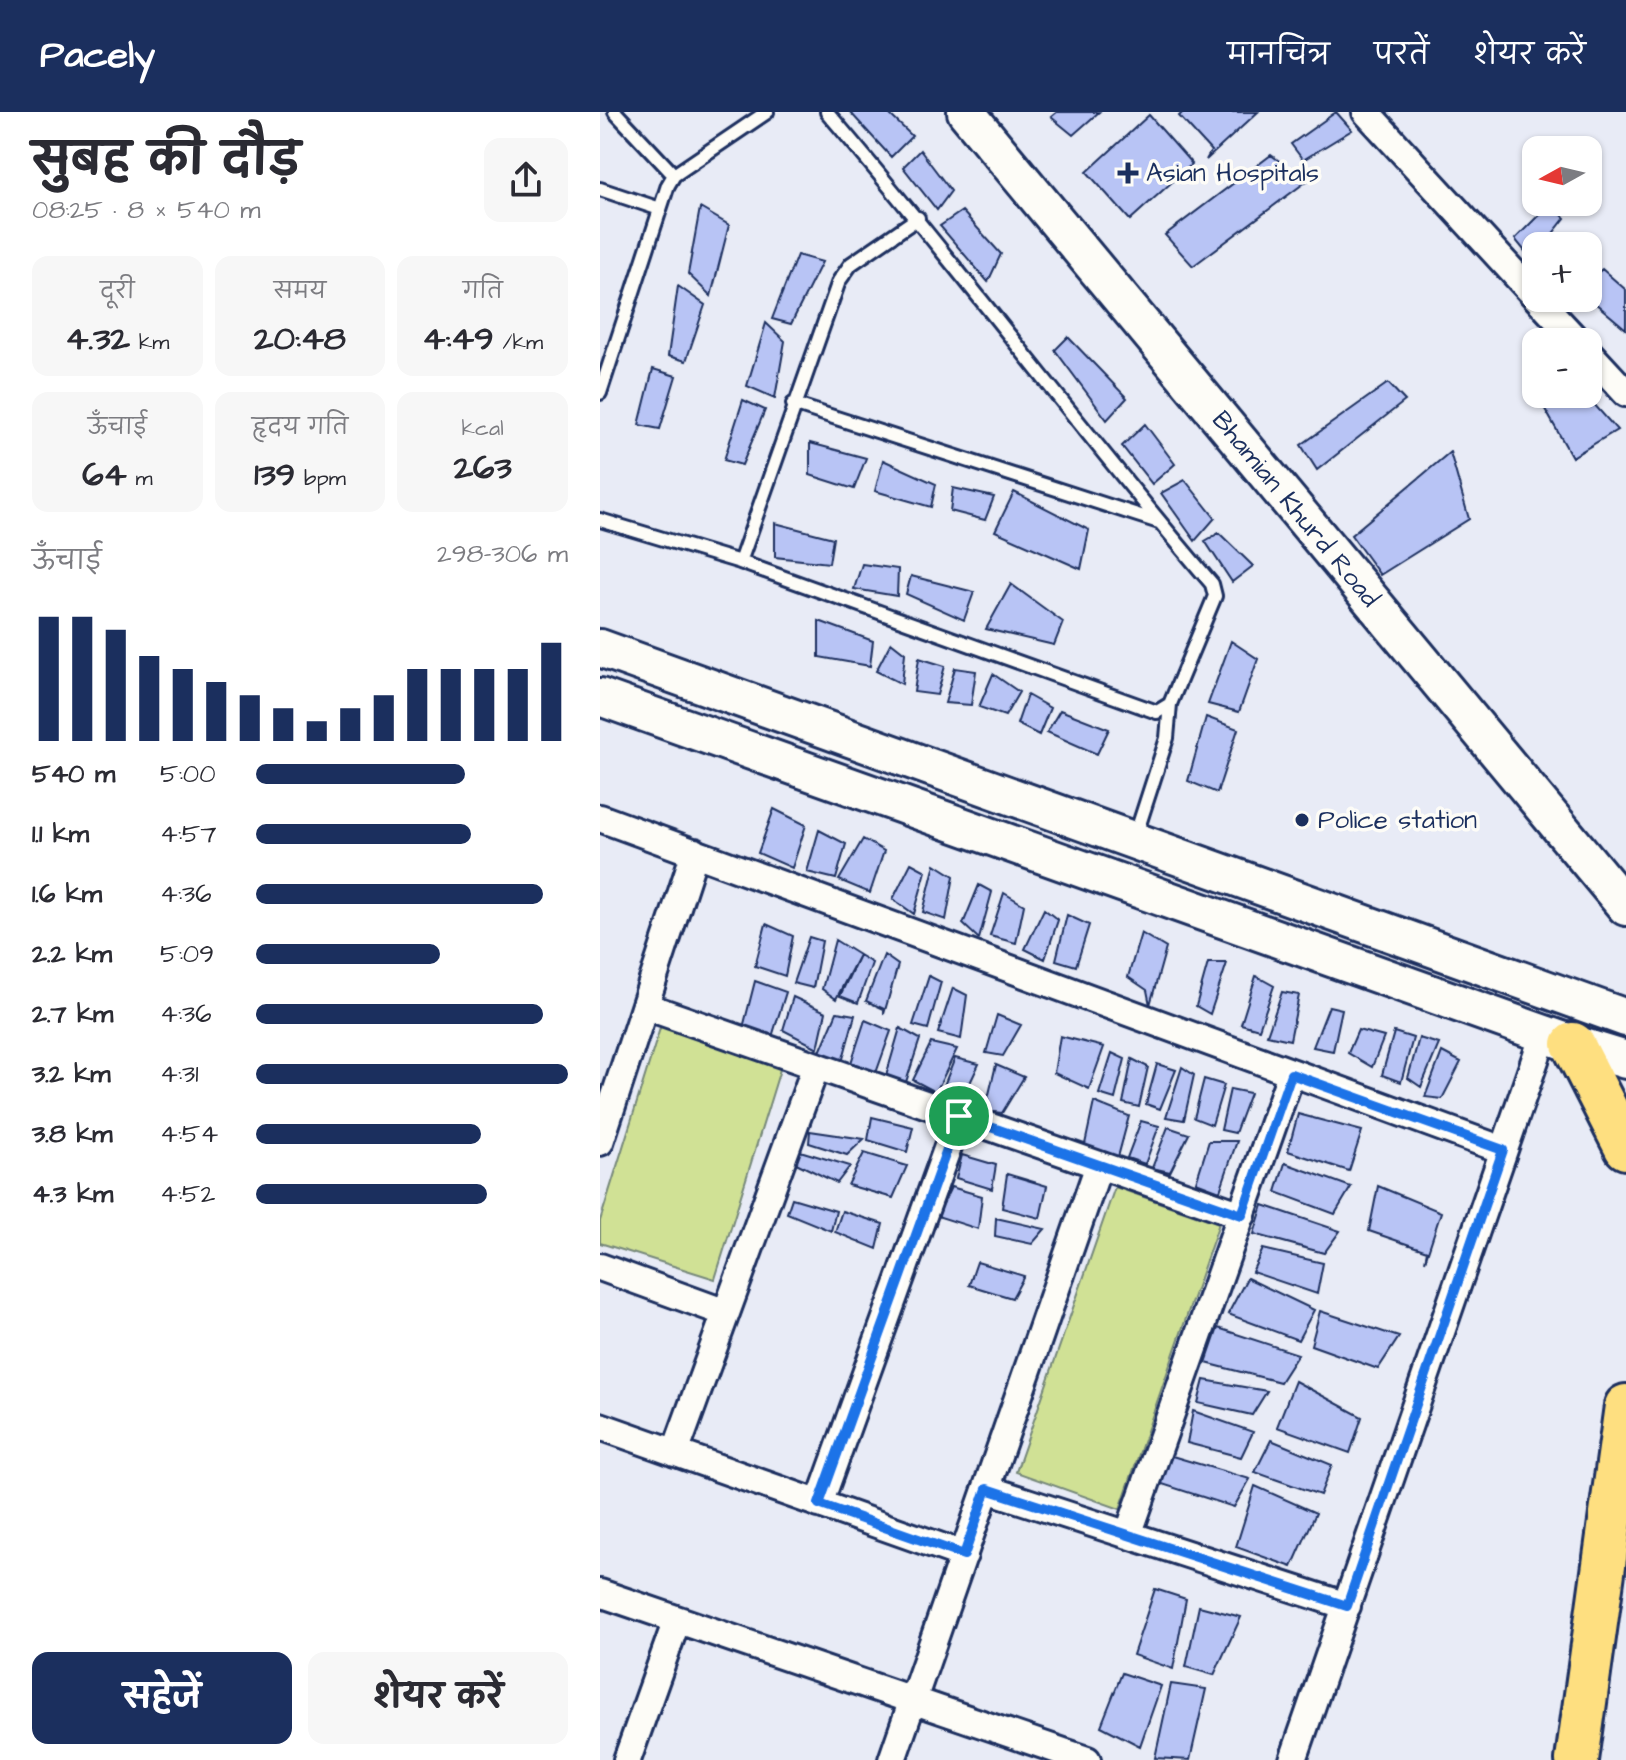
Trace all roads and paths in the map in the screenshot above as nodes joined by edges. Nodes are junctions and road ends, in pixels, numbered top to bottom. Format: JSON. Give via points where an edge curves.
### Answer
{"nodes":[{"id":1,"x":615,"y":112,"type":"edge"},
{"id":2,"x":767,"y":112,"type":"edge"},
{"id":3,"x":827,"y":112,"type":"edge"},
{"id":4,"x":966,"y":112,"type":"edge"},
{"id":5,"x":1376,"y":117,"type":"edge"},
{"id":6,"x":674,"y":175,"type":"junction"},
{"id":7,"x":600,"y":189,"type":"edge"},
{"id":8,"x":660,"y":209,"type":"junction"},
{"id":9,"x":918,"y":218,"type":"junction"},
{"id":10,"x":1522,"y":280,"type":"edge"},
{"id":11,"x":1551,"y":312,"type":"edge"},
{"id":12,"x":1565,"y":328,"type":"edge"},
{"id":13,"x":600,"y":342,"type":"edge"},
{"id":14,"x":615,"y":346,"type":"junction"},
{"id":15,"x":1602,"y":367,"type":"edge"},
{"id":16,"x":600,"y":393,"type":"edge"},
{"id":17,"x":1626,"y":393,"type":"edge"},
{"id":18,"x":793,"y":404,"type":"junction"},
{"id":19,"x":600,"y":520,"type":"edge"},
{"id":20,"x":1159,"y":522,"type":"junction"},
{"id":21,"x":740,"y":562,"type":"junction"},
{"id":22,"x":600,"y":648,"type":"edge"},
{"id":23,"x":600,"y":697,"type":"edge"},
{"id":24,"x":1170,"y":704,"type":"junction"},
{"id":25,"x":600,"y":818,"type":"edge"},
{"id":26,"x":1134,"y":840,"type":"junction"},
{"id":27,"x":695,"y":852,"type":"junction"},
{"id":28,"x":1626,"y":907,"type":"edge"},
{"id":29,"x":645,"y":1006,"type":"junction"},
{"id":30,"x":1626,"y":1018,"type":"edge"},
{"id":31,"x":1558,"y":1039,"type":"junction"},
{"id":32,"x":1626,"y":1060,"type":"edge"},
{"id":33,"x":816,"y":1066,"type":"junction"},
{"id":34,"x":1291,"y":1074,"type":"junction"},
{"id":35,"x":959,"y":1116,"type":"junction"},
{"id":36,"x":600,"y":1142,"type":"edge"},
{"id":37,"x":1626,"y":1148,"type":"edge"},
{"id":38,"x":1503,"y":1150,"type":"junction"},
{"id":39,"x":1099,"y":1165,"type":"junction"},
{"id":40,"x":1242,"y":1215,"type":"junction"},
{"id":41,"x":600,"y":1267,"type":"edge"},
{"id":42,"x":726,"y":1313,"type":"junction"},
{"id":43,"x":1626,"y":1406,"type":"edge"},
{"id":44,"x":600,"y":1426,"type":"edge"},
{"id":45,"x":675,"y":1453,"type":"junction"},
{"id":46,"x":987,"y":1489,"type":"junction"},
{"id":47,"x":819,"y":1504,"type":"junction"},
{"id":48,"x":1128,"y":1535,"type":"junction"},
{"id":49,"x":964,"y":1555,"type":"junction"},
{"id":50,"x":600,"y":1593,"type":"edge"},
{"id":51,"x":1347,"y":1606,"type":"junction"},
{"id":52,"x":677,"y":1620,"type":"junction"},
{"id":53,"x":914,"y":1701,"type":"junction"},
{"id":54,"x":627,"y":1760,"type":"edge"},
{"id":55,"x":892,"y":1760,"type":"edge"},
{"id":56,"x":1087,"y":1760,"type":"edge"},
{"id":57,"x":1293,"y":1760,"type":"edge"},
{"id":58,"x":1577,"y":1760,"type":"edge"}],
"edges":[{"from":1,"to":6,"type":"lane"},
{"from":2,"to":6,"type":"lane"},
{"from":3,"to":9,"type":"lane"},
{"from":4,"to":28,"type":"street","name":"Bhamian Khurd Road"},
{"from":5,"to":10,"type":"street"},
{"from":6,"to":8,"type":"lane"},
{"from":7,"to":8,"type":"lane"},
{"from":8,"to":14,"type":"lane"},
{"from":9,"to":18,"type":"lane","via":[[844,271]]},
{"from":9,"to":20,"type":"lane"},
{"from":11,"to":12,"type":"street"},
{"from":13,"to":14,"type":"lane"},
{"from":14,"to":16,"type":"lane"},
{"from":15,"to":17,"type":"street"},
{"from":18,"to":20,"type":"lane"},
{"from":18,"to":21,"type":"lane"},
{"from":19,"to":21,"type":"lane"},
{"from":20,"to":24,"type":"lane","via":[[1215,590]]},
{"from":21,"to":24,"type":"lane","via":[[1157,712]]},
{"from":22,"to":26,"type":"street"},
{"from":23,"to":31,"type":"street"},
{"from":24,"to":26,"type":"lane","via":[[1167,738]]},
{"from":25,"to":27,"type":"street"},
{"from":26,"to":30,"type":"street"},
{"from":27,"to":29,"type":"street"},
{"from":27,"to":34,"type":"street"},
{"from":29,"to":33,"type":"street"},
{"from":29,"to":36,"type":"street"},
{"from":31,"to":32,"type":"street"},
{"from":31,"to":37,"type":"main road"},
{"from":31,"to":38,"type":"street"},
{"from":33,"to":35,"type":"street"},
{"from":33,"to":42,"type":"street"},
{"from":34,"to":38,"type":"street"},
{"from":34,"to":40,"type":"street"},
{"from":35,"to":39,"type":"street"},
{"from":35,"to":47,"type":"street"},
{"from":38,"to":51,"type":"street"},
{"from":39,"to":40,"type":"street"},
{"from":39,"to":46,"type":"street"},
{"from":40,"to":48,"type":"street"},
{"from":41,"to":42,"type":"street"},
{"from":42,"to":45,"type":"street"},
{"from":43,"to":58,"type":"main road"},
{"from":44,"to":45,"type":"street"},
{"from":45,"to":47,"type":"street"},
{"from":46,"to":48,"type":"street"},
{"from":46,"to":49,"type":"street"},
{"from":47,"to":49,"type":"street"},
{"from":48,"to":51,"type":"street"},
{"from":49,"to":53,"type":"street"},
{"from":50,"to":52,"type":"street"},
{"from":51,"to":57,"type":"street"},
{"from":52,"to":53,"type":"street"},
{"from":52,"to":54,"type":"street"},
{"from":53,"to":55,"type":"street"},
{"from":53,"to":56,"type":"street"}]}
